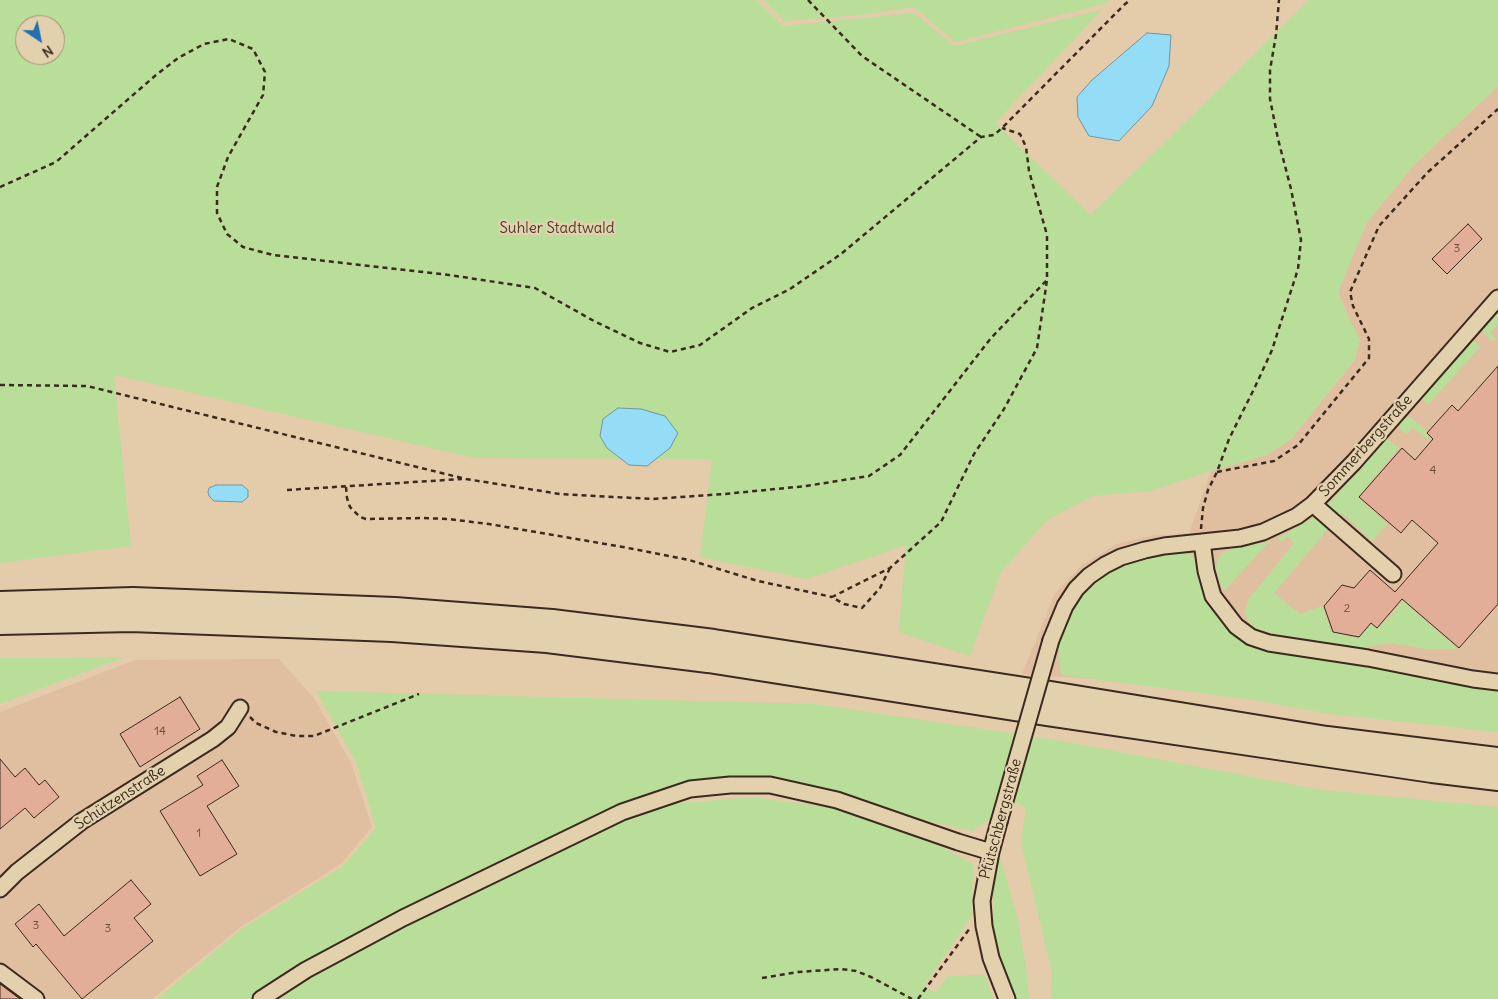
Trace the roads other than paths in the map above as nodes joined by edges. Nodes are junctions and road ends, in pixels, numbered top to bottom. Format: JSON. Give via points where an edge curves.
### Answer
{"nodes":[{"id":1,"x":1498,"y":298,"type":"edge"},
{"id":2,"x":1313,"y":504,"type":"junction"},
{"id":3,"x":1202,"y":542,"type":"junction"},
{"id":4,"x":1393,"y":574,"type":"dead end"},
{"id":5,"x":0,"y":603,"type":"edge"},
{"id":6,"x":0,"y":623,"type":"edge"},
{"id":7,"x":1051,"y":640,"type":"joint"},
{"id":8,"x":1498,"y":682,"type":"edge"},
{"id":9,"x":240,"y":708,"type":"road end"},
{"id":10,"x":1498,"y":759,"type":"edge"},
{"id":11,"x":1498,"y":779,"type":"edge"},
{"id":12,"x":990,"y":852,"type":"junction"},
{"id":13,"x":0,"y":889,"type":"edge"},
{"id":14,"x":0,"y":972,"type":"edge"},
{"id":15,"x":36,"y":999,"type":"edge"},
{"id":16,"x":261,"y":999,"type":"edge"},
{"id":17,"x":1007,"y":999,"type":"edge"}],
"edges":[{"from":1,"to":2,"type":"street","name":"Sommerbergstraße"},
{"from":2,"to":3,"type":"street","name":"Sommerbergstraße","via":[[1297,516],[1263,532]]},
{"from":2,"to":4,"type":"street"},
{"from":3,"to":7,"type":"street","name":"Sommerbergstraße","via":[[1145,550],[1105,564],[1076,589]]},
{"from":3,"to":8,"type":"street","via":[[1213,596],[1236,626],[1252,637],[1269,643]]},
{"from":5,"to":10,"type":"highway","via":[[133,599],[395,609],[552,621],[724,642],[1327,738]]},
{"from":6,"to":11,"type":"highway","via":[[141,620],[392,630],[548,641],[708,661],[1056,716]]},
{"from":7,"to":12,"type":"street","name":"Pfütschbergstraße","bridge":true},
{"from":9,"to":13,"type":"street","name":"Schützenstraße","via":[[228,727],[213,739],[82,821]]},
{"from":12,"to":16,"type":"street","via":[[837,800],[770,785],[690,789],[622,812],[404,918],[306,970]]},
{"from":12,"to":17,"type":"street","name":"Pfütschbergstraße","via":[[982,901],[984,926],[991,958]]},
{"from":14,"to":15,"type":"street"}]}
